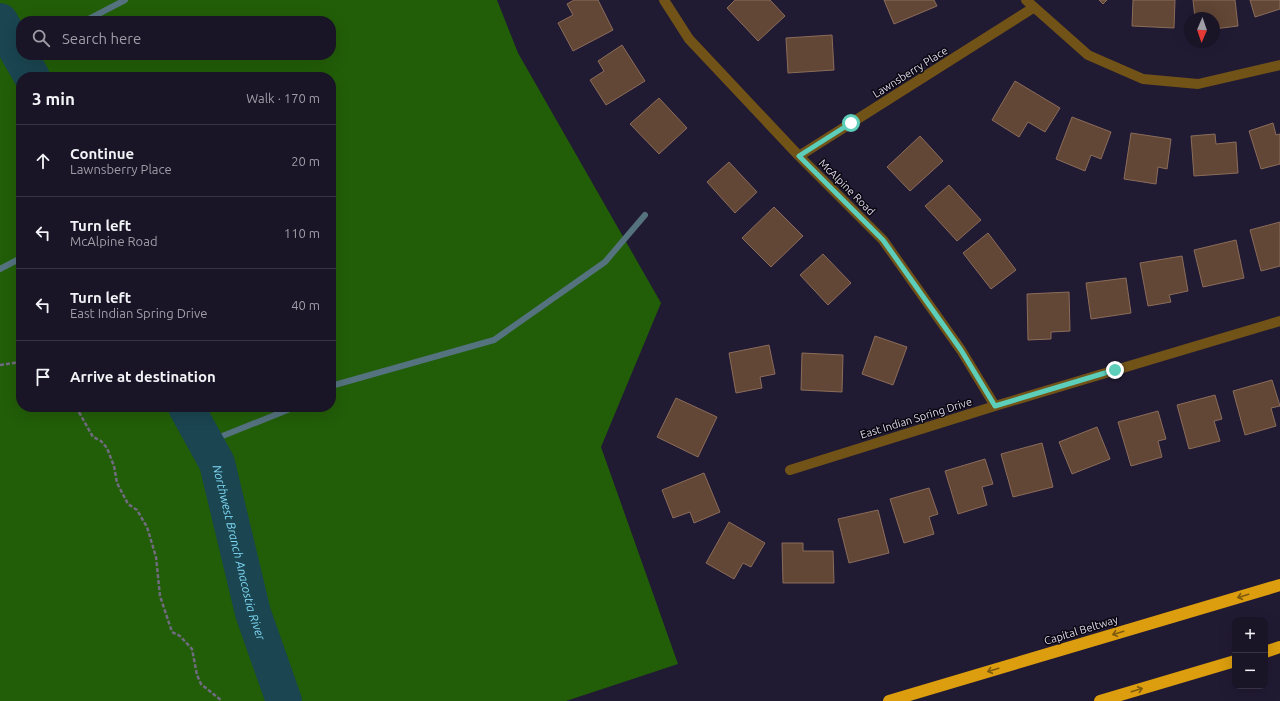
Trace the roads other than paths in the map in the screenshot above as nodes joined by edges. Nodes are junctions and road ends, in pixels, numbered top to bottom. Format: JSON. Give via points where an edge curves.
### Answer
{"nodes":[{"id":1,"x":664,"y":0,"type":"edge"},
{"id":2,"x":1026,"y":0,"type":"edge"},
{"id":3,"x":1033,"y":8,"type":"junction"},
{"id":4,"x":1280,"y":65,"type":"edge"},
{"id":5,"x":799,"y":156,"type":"junction"},
{"id":6,"x":1280,"y":321,"type":"edge"},
{"id":7,"x":995,"y":406,"type":"junction"},
{"id":8,"x":790,"y":470,"type":"dead end"},
{"id":9,"x":1280,"y":585,"type":"edge"},
{"id":10,"x":1280,"y":647,"type":"edge"},
{"id":11,"x":1268,"y":651,"type":"edge"},
{"id":12,"x":1232,"y":662,"type":"edge"},
{"id":13,"x":888,"y":701,"type":"edge"},
{"id":14,"x":1100,"y":701,"type":"edge"}],
"edges":[{"from":1,"to":5,"type":"street","name":"McAlpine Road","via":[[689,39]]},
{"from":2,"to":3,"type":"street"},
{"from":3,"to":4,"type":"street","via":[[1088,56],[1143,79],[1198,84]]},
{"from":3,"to":5,"type":"street","name":"Lawnsberry Place"},
{"from":5,"to":7,"type":"street","name":"McAlpine Road","via":[[883,240],[961,350]]},
{"from":6,"to":7,"type":"street","name":"East Indian Spring Drive"},
{"from":7,"to":8,"type":"street","name":"East Indian Spring Drive"},
{"from":9,"to":13,"type":"highway","name":"Capital Beltway","one_way":true},
{"from":10,"to":11,"type":"highway"},
{"from":14,"to":12,"type":"highway","one_way":true}]}
